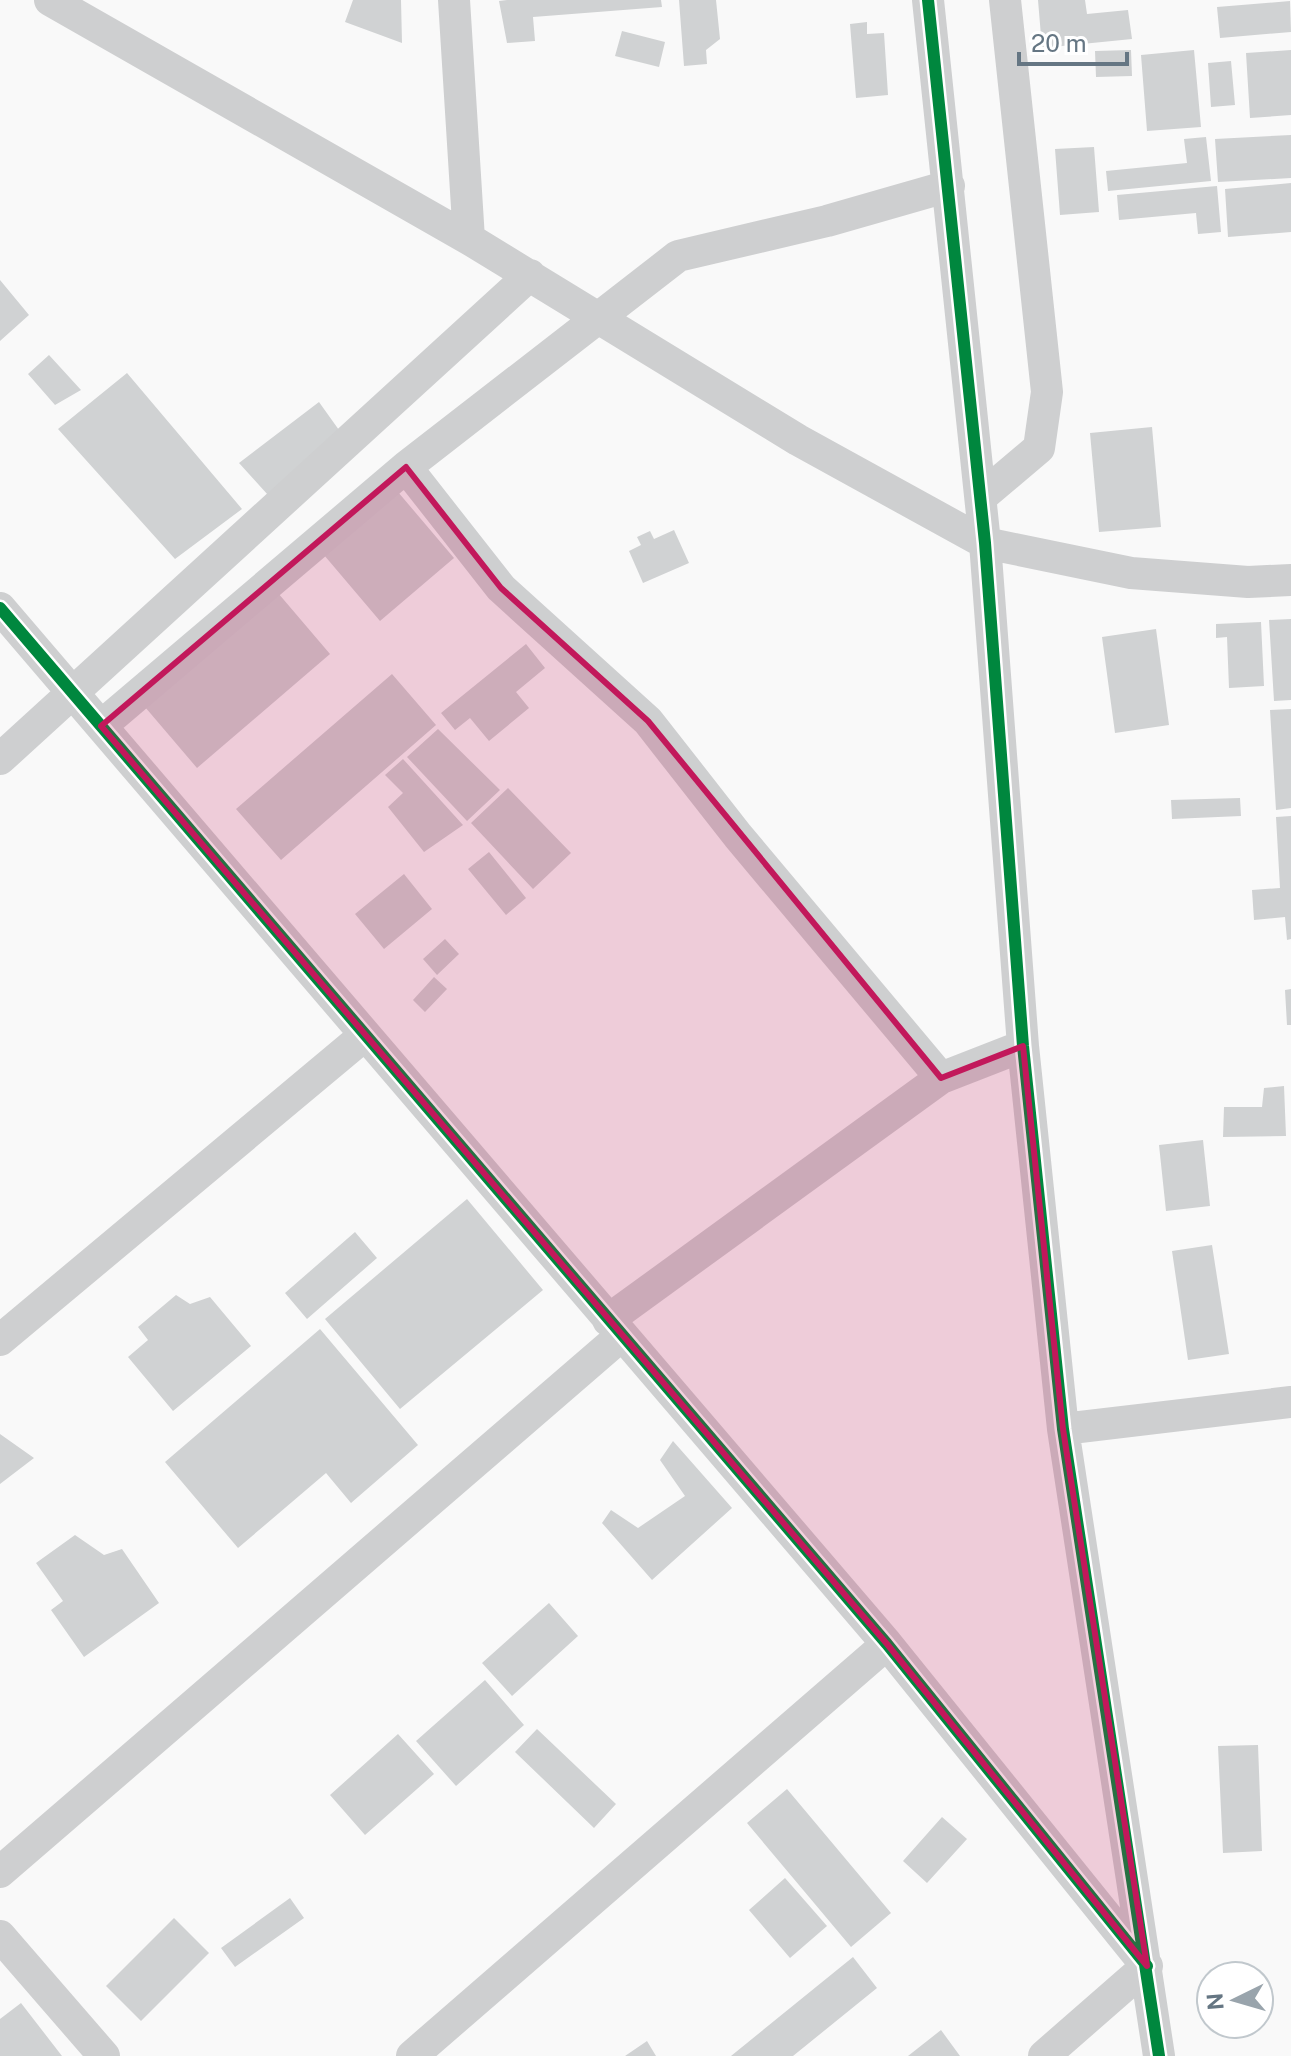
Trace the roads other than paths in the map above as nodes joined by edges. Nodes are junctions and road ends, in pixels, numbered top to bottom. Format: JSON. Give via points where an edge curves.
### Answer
{"nodes":[{"id":1,"x":50,"y":0,"type":"edge"},
{"id":2,"x":454,"y":0,"type":"edge"},
{"id":3,"x":928,"y":0,"type":"edge"},
{"id":4,"x":1005,"y":0,"type":"edge"},
{"id":5,"x":949,"y":186,"type":"junction"},
{"id":6,"x":469,"y":239,"type":"junction"},
{"id":7,"x":530,"y":275,"type":"junction"},
{"id":8,"x":597,"y":317,"type":"junction"},
{"id":9,"x":406,"y":467,"type":"junction"},
{"id":10,"x":981,"y":497,"type":"junction"},
{"id":11,"x":985,"y":543,"type":"junction"},
{"id":12,"x":1291,"y":580,"type":"edge"},
{"id":13,"x":0,"y":608,"type":"edge"},
{"id":14,"x":72,"y":692,"type":"junction"},
{"id":15,"x":101,"y":726,"type":"junction"},
{"id":16,"x":0,"y":759,"type":"edge"},
{"id":17,"x":365,"y":1035,"type":"junction"},
{"id":18,"x":1023,"y":1046,"type":"junction"},
{"id":19,"x":941,"y":1078,"type":"junction"},
{"id":20,"x":614,"y":1328,"type":"junction"},
{"id":21,"x":0,"y":1340,"type":"edge"},
{"id":22,"x":1291,"y":1402,"type":"edge"},
{"id":23,"x":1063,"y":1429,"type":"junction"},
{"id":24,"x":887,"y":1644,"type":"junction"},
{"id":25,"x":0,"y":1872,"type":"edge"},
{"id":26,"x":0,"y":1936,"type":"edge"},
{"id":27,"x":1147,"y":1966,"type":"junction"},
{"id":28,"x":104,"y":2056,"type":"edge"},
{"id":29,"x":412,"y":2056,"type":"edge"},
{"id":30,"x":1044,"y":2056,"type":"edge"},
{"id":31,"x":1159,"y":2056,"type":"edge"}],
"edges":[{"from":1,"to":6,"type":"street"},
{"from":2,"to":6,"type":"street"},
{"from":3,"to":5,"type":"street"},
{"from":4,"to":10,"type":"street","via":[[1047,392],[1039,448]]},
{"from":5,"to":8,"type":"street","via":[[678,256]]},
{"from":5,"to":10,"type":"street"},
{"from":6,"to":7,"type":"street"},
{"from":7,"to":8,"type":"street"},
{"from":7,"to":14,"type":"street"},
{"from":8,"to":9,"type":"street"},
{"from":8,"to":11,"type":"street","via":[[798,440]]},
{"from":9,"to":15,"type":"street"},
{"from":9,"to":19,"type":"street","via":[[501,588],[648,721]]},
{"from":10,"to":11,"type":"street"},
{"from":11,"to":12,"type":"street","via":[[1131,573]]},
{"from":11,"to":18,"type":"street"},
{"from":13,"to":14,"type":"street"},
{"from":14,"to":15,"type":"street"},
{"from":14,"to":16,"type":"street"},
{"from":15,"to":17,"type":"street"},
{"from":17,"to":20,"type":"street"},
{"from":17,"to":21,"type":"street"},
{"from":18,"to":19,"type":"street"},
{"from":18,"to":23,"type":"street"},
{"from":19,"to":20,"type":"street"},
{"from":20,"to":24,"type":"street"},
{"from":20,"to":25,"type":"street"},
{"from":22,"to":23,"type":"street"},
{"from":23,"to":27,"type":"street"},
{"from":24,"to":27,"type":"street"},
{"from":24,"to":29,"type":"street"},
{"from":26,"to":28,"type":"street"},
{"from":27,"to":30,"type":"street"},
{"from":27,"to":31,"type":"street"}]}
